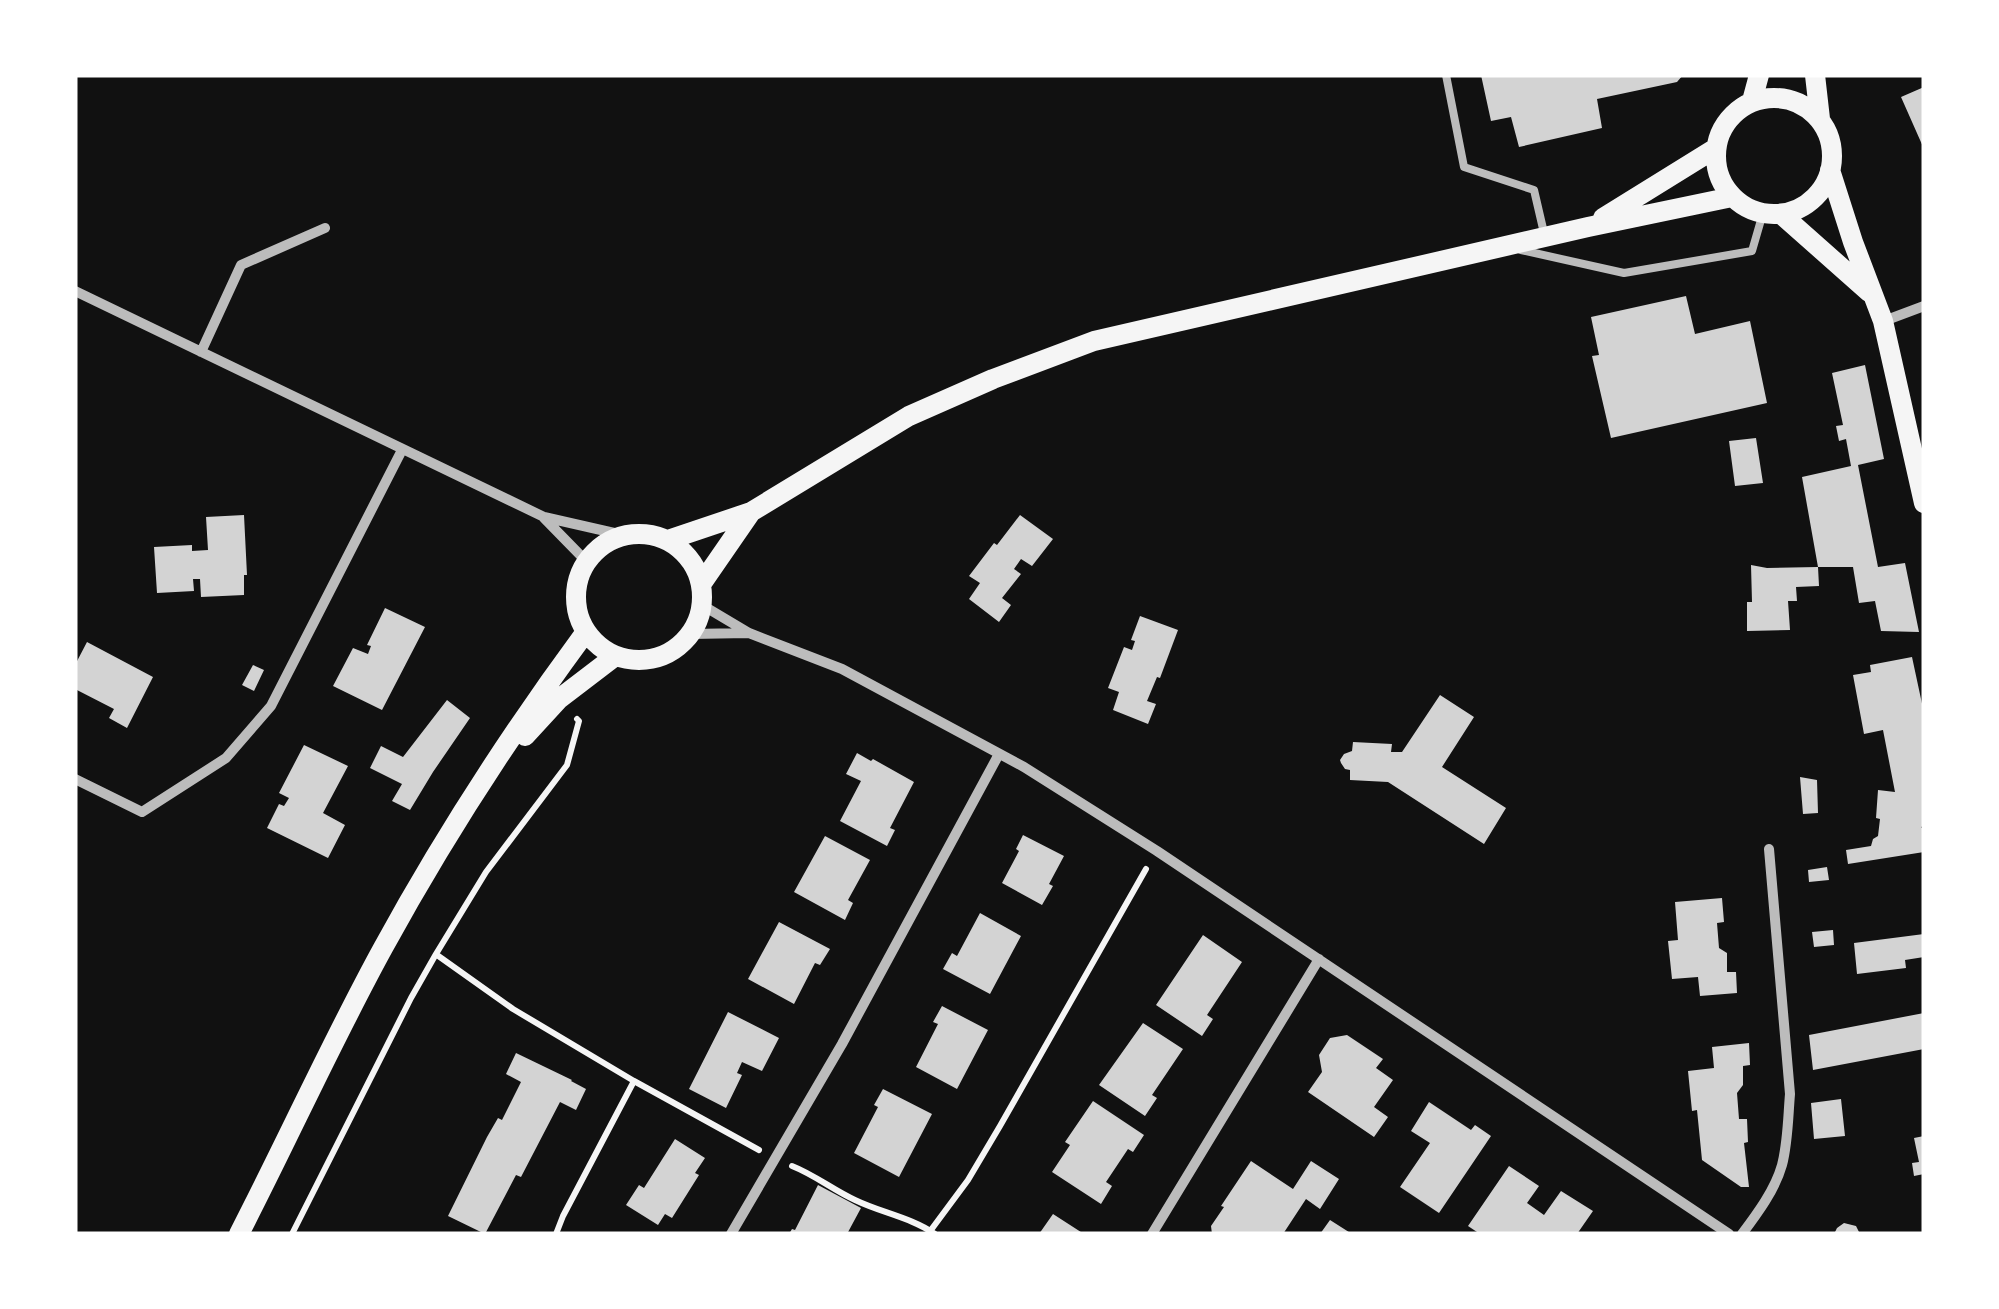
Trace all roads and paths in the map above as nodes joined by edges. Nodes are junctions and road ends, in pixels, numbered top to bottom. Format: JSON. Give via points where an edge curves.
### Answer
{"nodes":[{"id":1,"x":1446,"y":75,"type":"edge"},
{"id":2,"x":1759,"y":75,"type":"edge"},
{"id":3,"x":1815,"y":75,"type":"edge"},
{"id":4,"x":1752,"y":101,"type":"junction"},
{"id":5,"x":1820,"y":119,"type":"junction"},
{"id":6,"x":1716,"y":148,"type":"junction"},
{"id":7,"x":1830,"y":170,"type":"junction"},
{"id":8,"x":1732,"y":197,"type":"junction"},
{"id":9,"x":1772,"y":214,"type":"junction"},
{"id":10,"x":1588,"y":227,"type":"junction"},
{"id":11,"x":325,"y":228,"type":"dead end"},
{"id":12,"x":1545,"y":237,"type":"junction"},
{"id":13,"x":1507,"y":246,"type":"junction"},
{"id":14,"x":75,"y":291,"type":"edge"},
{"id":15,"x":1873,"y":296,"type":"junction"},
{"id":16,"x":1924,"y":306,"type":"edge"},
{"id":17,"x":1883,"y":321,"type":"junction"},
{"id":18,"x":200,"y":352,"type":"junction"},
{"id":19,"x":402,"y":450,"type":"junction"},
{"id":20,"x":1924,"y":503,"type":"edge"},
{"id":21,"x":751,"y":512,"type":"junction"},
{"id":22,"x":544,"y":517,"type":"junction"},
{"id":23,"x":624,"y":535,"type":"junction"},
{"id":24,"x":668,"y":540,"type":"junction"},
{"id":25,"x":586,"y":562,"type":"junction"},
{"id":26,"x":702,"y":583,"type":"junction"},
{"id":27,"x":702,"y":605,"type":"junction"},
{"id":28,"x":585,"y":633,"type":"junction"},
{"id":29,"x":691,"y":634,"type":"junction"},
{"id":30,"x":750,"y":634,"type":"junction"},
{"id":31,"x":614,"y":657,"type":"junction"},
{"id":32,"x":572,"y":713,"type":"dead end"},
{"id":33,"x":999,"y":754,"type":"junction"},
{"id":34,"x":75,"y":779,"type":"edge"},
{"id":35,"x":484,"y":782,"type":"junction"},
{"id":36,"x":1769,"y":848,"type":"dead end"},
{"id":37,"x":1157,"y":851,"type":"junction"},
{"id":38,"x":436,"y":954,"type":"junction"},
{"id":39,"x":1319,"y":959,"type":"junction"},
{"id":40,"x":634,"y":1082,"type":"junction"},
{"id":41,"x":774,"y":1160,"type":"junction"},
{"id":42,"x":931,"y":1233,"type":"edge"},
{"id":43,"x":239,"y":1234,"type":"edge"},
{"id":44,"x":292,"y":1234,"type":"edge"},
{"id":45,"x":556,"y":1234,"type":"edge"},
{"id":46,"x":731,"y":1234,"type":"edge"},
{"id":47,"x":1152,"y":1234,"type":"edge"},
{"id":48,"x":1729,"y":1234,"type":"edge"},
{"id":49,"x":1742,"y":1234,"type":"edge"}],
"edges":[{"from":1,"to":12,"type":"lane","via":[[1464,167],[1534,190]]},
{"from":2,"to":4,"type":"main road"},
{"from":3,"to":5,"type":"main road"},
{"from":4,"to":5,"type":"main road","via":[[1789,99]]},
{"from":4,"to":6,"type":"main road","via":[[1728,119]]},
{"from":5,"to":7,"type":"main road","via":[[1832,152]]},
{"from":6,"to":8,"type":"main road","via":[[1716,166]]},
{"from":6,"to":10,"type":"main road"},
{"from":7,"to":9,"type":"main road","via":[[1812,200]]},
{"from":7,"to":15,"type":"main road"},
{"from":8,"to":9,"type":"main road"},
{"from":8,"to":10,"type":"main road"},
{"from":9,"to":13,"type":"lane","via":[[1752,251],[1624,273]]},
{"from":9,"to":15,"type":"main road"},
{"from":10,"to":12,"type":"main road"},
{"from":11,"to":18,"type":"street","via":[[241,265]]},
{"from":12,"to":13,"type":"main road"},
{"from":13,"to":21,"type":"main road","via":[[1094,341],[909,416]]},
{"from":14,"to":18,"type":"street"},
{"from":15,"to":17,"type":"main road"},
{"from":16,"to":17,"type":"street"},
{"from":17,"to":20,"type":"main road"},
{"from":18,"to":19,"type":"street"},
{"from":19,"to":22,"type":"street"},
{"from":19,"to":34,"type":"street","via":[[271,706],[226,758],[142,812]]},
{"from":21,"to":24,"type":"main road"},
{"from":21,"to":26,"type":"main road"},
{"from":22,"to":23,"type":"street"},
{"from":22,"to":25,"type":"street"},
{"from":23,"to":24,"type":"main road"},
{"from":23,"to":25,"type":"main road","via":[[602,544]]},
{"from":24,"to":26,"type":"main road","via":[[690,558]]},
{"from":25,"to":28,"type":"main road","via":[[576,584]]},
{"from":26,"to":27,"type":"main road"},
{"from":27,"to":29,"type":"main road"},
{"from":27,"to":30,"type":"street"},
{"from":28,"to":31,"type":"main road"},
{"from":28,"to":35,"type":"main road"},
{"from":29,"to":30,"type":"street"},
{"from":29,"to":31,"type":"main road","via":[[670,654],[642,662]]},
{"from":30,"to":33,"type":"street","via":[[842,670]]},
{"from":31,"to":35,"type":"main road","via":[[559,698]]},
{"from":32,"to":38,"type":"path","via":[[579,722],[567,765],[486,872]]},
{"from":33,"to":37,"type":"street"},
{"from":33,"to":41,"type":"street"},
{"from":35,"to":43,"type":"main road","via":[[381,952]]},
{"from":36,"to":49,"type":"street","via":[[1789,1110],[1781,1168]]},
{"from":37,"to":39,"type":"street"},
{"from":37,"to":42,"type":"path"},
{"from":38,"to":40,"type":"path"},
{"from":38,"to":44,"type":"path"},
{"from":39,"to":47,"type":"street"},
{"from":39,"to":48,"type":"street"},
{"from":40,"to":41,"type":"path"},
{"from":40,"to":45,"type":"path"},
{"from":41,"to":42,"type":"path"},
{"from":41,"to":46,"type":"street"}]}
